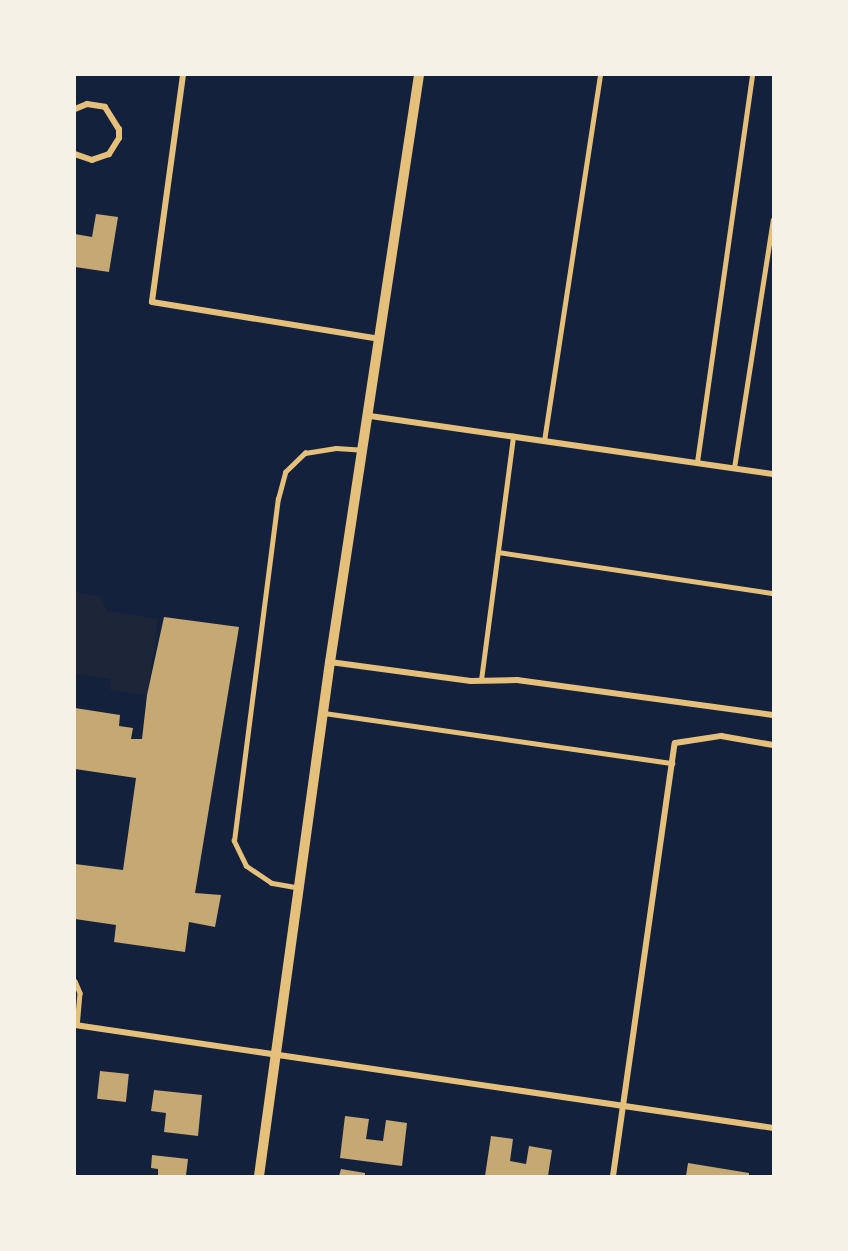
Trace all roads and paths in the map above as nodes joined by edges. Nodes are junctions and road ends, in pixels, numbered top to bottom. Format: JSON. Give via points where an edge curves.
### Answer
{"nodes":[{"id":1,"x":183,"y":75,"type":"edge"},
{"id":2,"x":419,"y":75,"type":"edge"},
{"id":3,"x":600,"y":75,"type":"edge"},
{"id":4,"x":752,"y":75,"type":"edge"},
{"id":5,"x":75,"y":109,"type":"edge"},
{"id":6,"x":75,"y":154,"type":"edge"},
{"id":7,"x":773,"y":220,"type":"edge"},
{"id":8,"x":381,"y":340,"type":"junction"},
{"id":9,"x":370,"y":416,"type":"junction"},
{"id":10,"x":513,"y":436,"type":"junction"},
{"id":11,"x":544,"y":441,"type":"junction"},
{"id":12,"x":364,"y":451,"type":"junction"},
{"id":13,"x":697,"y":462,"type":"junction"},
{"id":14,"x":734,"y":468,"type":"junction"},
{"id":15,"x":773,"y":474,"type":"edge"},
{"id":16,"x":498,"y":552,"type":"junction"},
{"id":17,"x":773,"y":593,"type":"edge"},
{"id":18,"x":330,"y":662,"type":"junction"},
{"id":19,"x":481,"y":680,"type":"junction"},
{"id":20,"x":323,"y":712,"type":"junction"},
{"id":21,"x":773,"y":715,"type":"edge"},
{"id":22,"x":773,"y":745,"type":"edge"},
{"id":23,"x":672,"y":763,"type":"junction"},
{"id":24,"x":299,"y":888,"type":"junction"},
{"id":25,"x":75,"y":981,"type":"edge"},
{"id":26,"x":76,"y":1025,"type":"edge"},
{"id":27,"x":276,"y":1055,"type":"junction"},
{"id":28,"x":622,"y":1106,"type":"junction"},
{"id":29,"x":773,"y":1128,"type":"edge"},
{"id":30,"x":259,"y":1176,"type":"edge"},
{"id":31,"x":613,"y":1176,"type":"edge"}],
"edges":[{"from":1,"to":8,"type":"street","via":[[152,302]]},
{"from":2,"to":8,"type":"street"},
{"from":3,"to":11,"type":"lane"},
{"from":4,"to":13,"type":"lane"},
{"from":5,"to":6,"type":"street","via":[[87,104],[105,107],[117,121],[119,138],[109,154],[92,160]]},
{"from":7,"to":14,"type":"lane"},
{"from":8,"to":9,"type":"street"},
{"from":9,"to":10,"type":"street"},
{"from":9,"to":12,"type":"street"},
{"from":10,"to":11,"type":"street"},
{"from":10,"to":16,"type":"lane"},
{"from":11,"to":13,"type":"street"},
{"from":12,"to":18,"type":"street"},
{"from":12,"to":24,"type":"lane","via":[[336,448],[305,453],[285,472],[278,499],[234,841],[246,866],[271,883]]},
{"from":13,"to":14,"type":"street"},
{"from":14,"to":15,"type":"street"},
{"from":16,"to":17,"type":"lane"},
{"from":16,"to":19,"type":"lane"},
{"from":18,"to":19,"type":"street"},
{"from":18,"to":20,"type":"street"},
{"from":19,"to":21,"type":"street","via":[[517,680]]},
{"from":20,"to":23,"type":"lane"},
{"from":20,"to":24,"type":"street"},
{"from":22,"to":23,"type":"street","via":[[721,736],[675,743]]},
{"from":23,"to":28,"type":"street"},
{"from":24,"to":27,"type":"street"},
{"from":25,"to":26,"type":"lane","via":[[80,993]]},
{"from":26,"to":27,"type":"street"},
{"from":27,"to":28,"type":"street"},
{"from":27,"to":30,"type":"street"},
{"from":28,"to":29,"type":"street"},
{"from":28,"to":31,"type":"street"}]}
